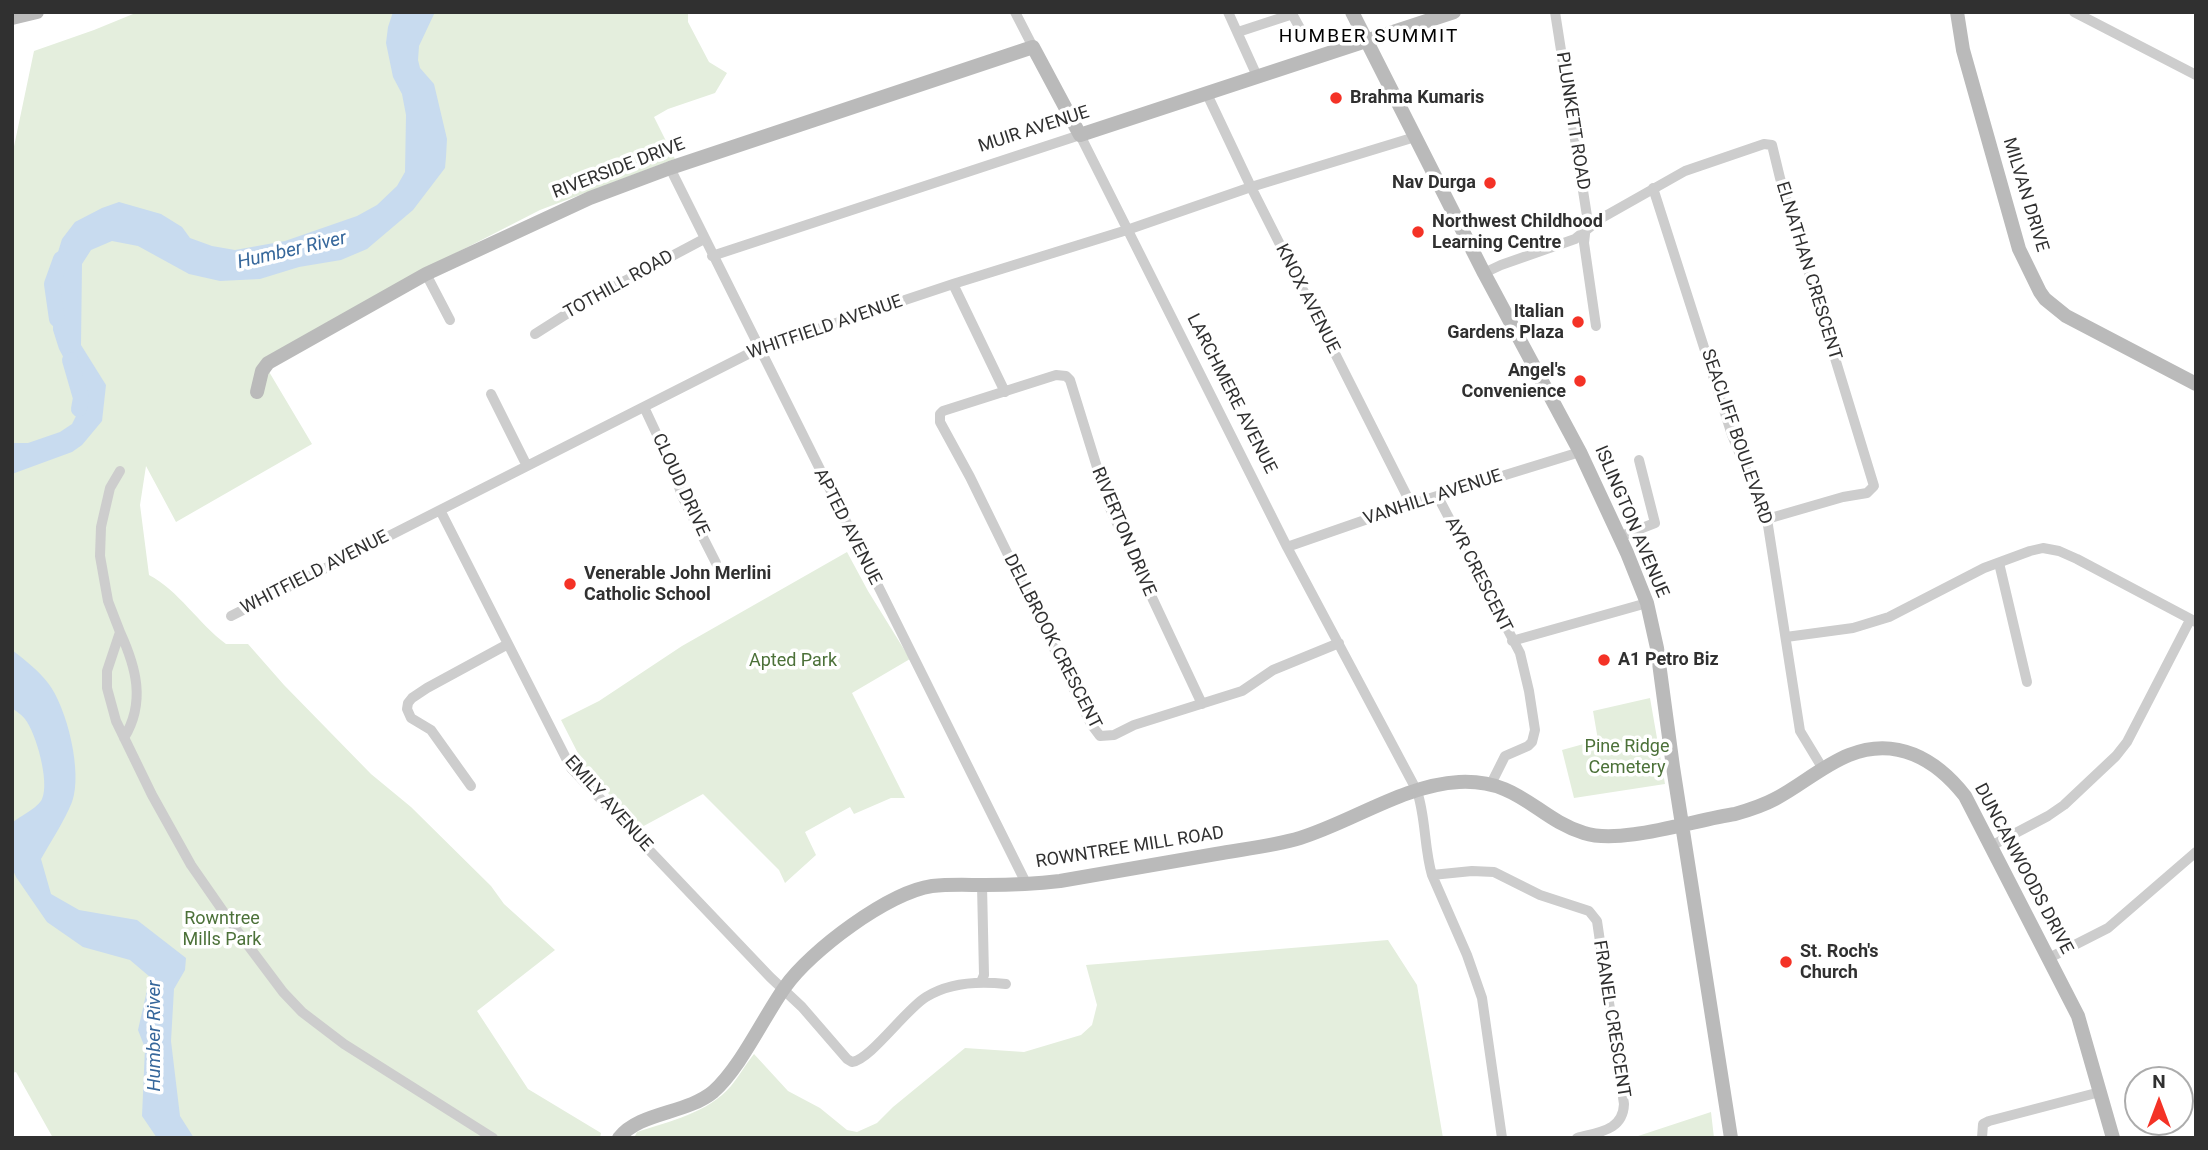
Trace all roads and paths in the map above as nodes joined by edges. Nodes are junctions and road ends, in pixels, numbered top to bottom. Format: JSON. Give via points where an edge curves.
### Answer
{"nodes":[{"id":1,"x":37,"y":12,"type":"edge"},
{"id":2,"x":1015,"y":12,"type":"edge"},
{"id":3,"x":1228,"y":12,"type":"edge"},
{"id":4,"x":1352,"y":12,"type":"edge"},
{"id":5,"x":1454,"y":12,"type":"edge"},
{"id":6,"x":1555,"y":12,"type":"edge"},
{"id":7,"x":1957,"y":12,"type":"edge"},
{"id":8,"x":2074,"y":12,"type":"edge"},
{"id":9,"x":1292,"y":13,"type":"edge"},
{"id":10,"x":12,"y":18,"type":"edge"},
{"id":11,"x":1237,"y":32,"type":"junction"},
{"id":12,"x":1302,"y":32,"type":"dead end"},
{"id":13,"x":1367,"y":40,"type":"junction"},
{"id":14,"x":1033,"y":47,"type":"junction"},
{"id":15,"x":2196,"y":75,"type":"edge"},
{"id":16,"x":1256,"y":76,"type":"junction"},
{"id":17,"x":1206,"y":92,"type":"junction"},
{"id":18,"x":1080,"y":135,"type":"junction"},
{"id":19,"x":1415,"y":137,"type":"junction"},
{"id":20,"x":670,"y":168,"type":"junction"},
{"id":21,"x":1251,"y":187,"type":"junction"},
{"id":22,"x":1653,"y":188,"type":"junction"},
{"id":23,"x":1127,"y":230,"type":"junction"},
{"id":24,"x":1587,"y":230,"type":"junction"},
{"id":25,"x":705,"y":239,"type":"junction"},
{"id":26,"x":712,"y":256,"type":"junction"},
{"id":27,"x":1484,"y":273,"type":"junction"},
{"id":28,"x":426,"y":274,"type":"junction"},
{"id":29,"x":953,"y":284,"type":"junction"},
{"id":30,"x":450,"y":320,"type":"dead end"},
{"id":31,"x":1596,"y":326,"type":"dead end"},
{"id":32,"x":535,"y":334,"type":"dead end"},
{"id":33,"x":758,"y":349,"type":"junction"},
{"id":34,"x":2196,"y":384,"type":"edge"},
{"id":35,"x":257,"y":392,"type":"dead end"},
{"id":36,"x":1005,"y":392,"type":"junction"},
{"id":37,"x":491,"y":394,"type":"dead end"},
{"id":38,"x":644,"y":407,"type":"junction"},
{"id":39,"x":1580,"y":452,"type":"junction"},
{"id":40,"x":1639,"y":460,"type":"dead end"},
{"id":41,"x":527,"y":466,"type":"junction"},
{"id":42,"x":120,"y":471,"type":"dead end"},
{"id":43,"x":1438,"y":496,"type":"junction"},
{"id":44,"x":1411,"y":504,"type":"junction"},
{"id":45,"x":440,"y":510,"type":"junction"},
{"id":46,"x":1767,"y":519,"type":"junction"},
{"id":47,"x":1619,"y":537,"type":"junction"},
{"id":48,"x":1287,"y":547,"type":"junction"},
{"id":49,"x":716,"y":562,"type":"dead end"},
{"id":50,"x":1999,"y":563,"type":"junction"},
{"id":51,"x":1647,"y":603,"type":"junction"},
{"id":52,"x":231,"y":616,"type":"dead end"},
{"id":53,"x":2193,"y":621,"type":"edge"},
{"id":54,"x":120,"y":632,"type":"junction"},
{"id":55,"x":1786,"y":638,"type":"junction"},
{"id":56,"x":1512,"y":641,"type":"junction"},
{"id":57,"x":1339,"y":643,"type":"junction"},
{"id":58,"x":508,"y":644,"type":"junction"},
{"id":59,"x":2027,"y":682,"type":"dead end"},
{"id":60,"x":1202,"y":704,"type":"junction"},
{"id":61,"x":124,"y":738,"type":"junction"},
{"id":62,"x":1822,"y":769,"type":"junction"},
{"id":63,"x":1491,"y":784,"type":"junction"},
{"id":64,"x":471,"y":786,"type":"dead end"},
{"id":65,"x":1417,"y":791,"type":"junction"},
{"id":66,"x":1682,"y":824,"type":"junction"},
{"id":67,"x":1991,"y":846,"type":"junction"},
{"id":68,"x":2196,"y":852,"type":"edge"},
{"id":69,"x":1432,"y":875,"type":"junction"},
{"id":70,"x":982,"y":885,"type":"junction"},
{"id":71,"x":1027,"y":885,"type":"junction"},
{"id":72,"x":2049,"y":958,"type":"junction"},
{"id":73,"x":981,"y":982,"type":"junction"},
{"id":74,"x":1006,"y":984,"type":"dead end"},
{"id":75,"x":783,"y":989,"type":"junction"},
{"id":76,"x":2100,"y":1092,"type":"junction"},
{"id":77,"x":493,"y":1138,"type":"edge"},
{"id":78,"x":619,"y":1138,"type":"edge"},
{"id":79,"x":1502,"y":1138,"type":"edge"},
{"id":80,"x":1577,"y":1138,"type":"edge"},
{"id":81,"x":1731,"y":1138,"type":"edge"},
{"id":82,"x":1982,"y":1138,"type":"edge"},
{"id":83,"x":2113,"y":1138,"type":"edge"}],
"edges":[{"from":1,"to":10,"type":"street"},
{"from":2,"to":14,"type":"street","name":"LARCHMERE AVENUE"},
{"from":3,"to":11,"type":"street"},
{"from":4,"to":13,"type":"street","name":"ISLINGTON AVENUE"},
{"from":5,"to":13,"type":"street","name":"MUIR AVENUE"},
{"from":6,"to":24,"type":"street","name":"PLUNKETT ROAD"},
{"from":7,"to":34,"type":"street","name":"MILVAN DRIVE","via":[[1963,50],[2019,249],[2040,292],[2066,316]]},
{"from":8,"to":15,"type":"street"},
{"from":9,"to":11,"type":"street"},
{"from":9,"to":12,"type":"street"},
{"from":11,"to":16,"type":"street"},
{"from":13,"to":16,"type":"street","name":"MUIR AVENUE"},
{"from":13,"to":19,"type":"street","name":"ISLINGTON AVENUE"},
{"from":14,"to":18,"type":"street","name":"LARCHMERE AVENUE"},
{"from":14,"to":20,"type":"street","name":"RIVERSIDE DRIVE"},
{"from":16,"to":17,"type":"street","name":"MUIR AVENUE"},
{"from":17,"to":18,"type":"street","name":"MUIR AVENUE"},
{"from":17,"to":21,"type":"street","name":"KNOX AVENUE"},
{"from":18,"to":23,"type":"street","name":"LARCHMERE AVENUE"},
{"from":18,"to":26,"type":"street","name":"MUIR AVENUE"},
{"from":19,"to":21,"type":"street","name":"WHITFIELD AVENUE"},
{"from":19,"to":27,"type":"street","name":"ISLINGTON AVENUE"},
{"from":20,"to":25,"type":"street","name":"APTED AVENUE"},
{"from":20,"to":28,"type":"street","name":"RIVERSIDE DRIVE","via":[[590,198]]},
{"from":21,"to":23,"type":"street","name":"WHITFIELD AVENUE"},
{"from":21,"to":44,"type":"street","name":"KNOX AVENUE"},
{"from":22,"to":24,"type":"street","name":"ELNATHAN CRESCENT"},
{"from":22,"to":46,"type":"street","name":"SEACLIFF BOULEVARD","via":[[1732,435]]},
{"from":22,"to":46,"type":"street","name":"ELNATHAN CRESCENT","via":[[1685,171],[1764,144],[1774,147],[1874,486],[1867,493]]},
{"from":23,"to":29,"type":"street","name":"WHITFIELD AVENUE"},
{"from":23,"to":48,"type":"street","name":"LARCHMERE AVENUE"},
{"from":24,"to":27,"type":"street","name":"ELNATHAN CRESCENT","via":[[1575,239]]},
{"from":24,"to":31,"type":"street","name":"PLUNKETT ROAD","via":[[1584,243]]},
{"from":25,"to":26,"type":"street","name":"APTED AVENUE"},
{"from":25,"to":32,"type":"street","name":"TOTHILL ROAD","via":[[586,301]]},
{"from":26,"to":33,"type":"street","name":"APTED AVENUE"},
{"from":27,"to":39,"type":"street","name":"ISLINGTON AVENUE"},
{"from":28,"to":30,"type":"street"},
{"from":28,"to":35,"type":"street","name":"RIVERSIDE DRIVE","via":[[268,363]]},
{"from":29,"to":33,"type":"street","name":"WHITFIELD AVENUE"},
{"from":29,"to":36,"type":"street"},
{"from":33,"to":38,"type":"street","name":"WHITFIELD AVENUE"},
{"from":33,"to":71,"type":"street","name":"APTED AVENUE"},
{"from":36,"to":60,"type":"street","name":"RIVERTON DRIVE","via":[[1056,374],[1070,380],[1109,506]]},
{"from":36,"to":60,"type":"street","name":"DELLBROOK CRESCENT","via":[[946,409],[940,422],[1094,730],[1107,737]]},
{"from":37,"to":41,"type":"street"},
{"from":38,"to":41,"type":"street","name":"WHITFIELD AVENUE"},
{"from":38,"to":49,"type":"street","name":"CLOUD DRIVE"},
{"from":39,"to":43,"type":"street","name":"VANHILL AVENUE"},
{"from":39,"to":47,"type":"street","name":"ISLINGTON AVENUE"},
{"from":40,"to":47,"type":"street","via":[[1655,523]]},
{"from":41,"to":45,"type":"street","name":"WHITFIELD AVENUE"},
{"from":42,"to":54,"type":"street","via":[[105,506],[100,556],[108,601]]},
{"from":43,"to":44,"type":"street","name":"VANHILL AVENUE"},
{"from":43,"to":56,"type":"street","name":"AYR CRESCENT"},
{"from":44,"to":48,"type":"street","name":"VANHILL AVENUE"},
{"from":45,"to":52,"type":"street","name":"WHITFIELD AVENUE"},
{"from":45,"to":58,"type":"street","name":"EMILY AVENUE"},
{"from":46,"to":55,"type":"street","name":"SEACLIFF BOULEVARD"},
{"from":47,"to":51,"type":"street","name":"ISLINGTON AVENUE"},
{"from":48,"to":57,"type":"street","name":"LARCHMERE AVENUE"},
{"from":50,"to":53,"type":"street","via":[[2043,548],[2059,551]]},
{"from":50,"to":55,"type":"street","via":[[1889,617],[1853,628]]},
{"from":50,"to":59,"type":"street"},
{"from":51,"to":56,"type":"street","name":"AYR CRESCENT"},
{"from":51,"to":66,"type":"street","name":"ISLINGTON AVENUE"},
{"from":53,"to":67,"type":"street","via":[[2116,756],[2048,816]]},
{"from":54,"to":61,"type":"street","via":[[106,680]]},
{"from":54,"to":61,"type":"street","via":[[138,692]]},
{"from":55,"to":62,"type":"street","name":"SEACLIFF BOULEVARD","via":[[1800,731]]},
{"from":56,"to":63,"type":"street","via":[[1525,669],[1534,737],[1528,746],[1505,756]]},
{"from":57,"to":60,"type":"street","name":"DELLBROOK CRESCENT","via":[[1273,670],[1242,691]]},
{"from":57,"to":65,"type":"street","name":"LARCHMERE AVENUE"},
{"from":58,"to":64,"type":"street","via":[[408,703],[411,718],[430,730]]},
{"from":58,"to":75,"type":"street","name":"EMILY AVENUE","via":[[571,768]]},
{"from":61,"to":77,"type":"street","via":[[191,865],[283,992],[320,1028]]},
{"from":62,"to":66,"type":"street","name":"DUNCANWOODS DRIVE","via":[[1755,808]]},
{"from":62,"to":67,"type":"street","name":"DUNCANWOODS DRIVE","via":[[1849,755],[1875,749],[1920,757],[1936,765],[1965,796]]},
{"from":63,"to":65,"type":"street","name":"ROWNTREE MILL ROAD","via":[[1445,783]]},
{"from":63,"to":66,"type":"street","name":"ROWNTREE MILL ROAD","via":[[1521,796],[1566,825],[1597,836],[1609,838]]},
{"from":65,"to":69,"type":"street","name":"LARCHMERE AVENUE"},
{"from":65,"to":71,"type":"street","name":"ROWNTREE MILL ROAD","via":[[1288,841]]},
{"from":66,"to":81,"type":"street","name":"ISLINGTON AVENUE"},
{"from":67,"to":72,"type":"street","name":"DUNCANWOODS DRIVE"},
{"from":68,"to":72,"type":"street","via":[[2108,928]]},
{"from":69,"to":79,"type":"street","name":"LARCHMERE AVENUE","via":[[1482,998]]},
{"from":69,"to":80,"type":"street","name":"FRANEL CRESCENT","via":[[1494,872],[1540,895],[1588,911],[1597,921],[1624,1114],[1615,1126]]},
{"from":70,"to":71,"type":"street","name":"ROWNTREE MILL ROAD"},
{"from":70,"to":73,"type":"street"},
{"from":70,"to":75,"type":"street","name":"ROWNTREE MILL ROAD","via":[[932,886],[898,899],[846,928]]},
{"from":72,"to":76,"type":"street","name":"DUNCANWOODS DRIVE","via":[[2078,1016]]},
{"from":73,"to":74,"type":"street"},
{"from":73,"to":75,"type":"street","name":"EMILY AVENUE","via":[[947,987],[926,996],[863,1058],[852,1062]]},
{"from":75,"to":78,"type":"street","name":"ROWNTREE MILL ROAD","via":[[713,1092],[627,1127]]},
{"from":76,"to":82,"type":"street","via":[[1989,1121],[1983,1124]]},
{"from":76,"to":83,"type":"street","name":"DUNCANWOODS DRIVE"}]}
